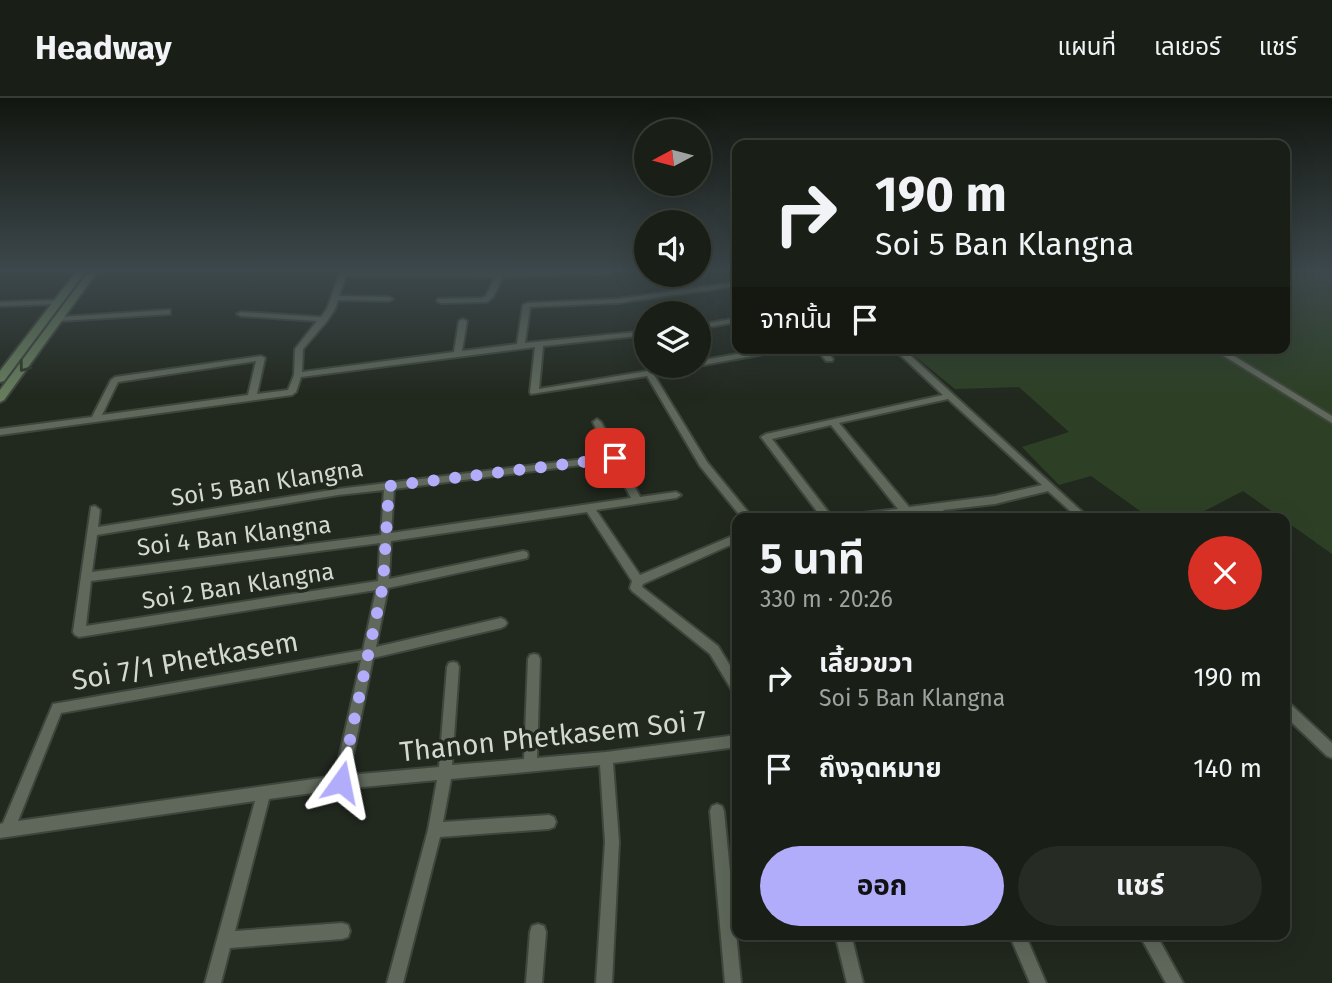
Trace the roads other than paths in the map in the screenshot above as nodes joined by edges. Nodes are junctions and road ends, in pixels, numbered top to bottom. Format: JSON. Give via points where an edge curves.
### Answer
{"nodes":[{"id":1,"x":49,"y":313,"type":"edge"},
{"id":2,"x":65,"y":313,"type":"edge"},
{"id":3,"x":150,"y":313,"type":"edge"},
{"id":4,"x":327,"y":313,"type":"edge"},
{"id":5,"x":526,"y":313,"type":"edge"},
{"id":6,"x":241,"y":314,"type":"dead end"},
{"id":7,"x":324,"y":319,"type":"junction"},
{"id":8,"x":60,"y":320,"type":"junction"},
{"id":9,"x":463,"y":321,"type":"dead end"},
{"id":10,"x":732,"y":321,"type":"edge"},
{"id":11,"x":711,"y":325,"type":"edge"},
{"id":12,"x":634,"y":334,"type":"edge"},
{"id":13,"x":539,"y":345,"type":"junction"},
{"id":14,"x":521,"y":346,"type":"junction"},
{"id":15,"x":458,"y":354,"type":"junction"},
{"id":16,"x":754,"y":354,"type":"edge"},
{"id":17,"x":825,"y":354,"type":"edge"},
{"id":18,"x":903,"y":354,"type":"edge"},
{"id":19,"x":1225,"y":354,"type":"edge"},
{"id":20,"x":829,"y":359,"type":"dead end"},
{"id":21,"x":711,"y":362,"type":"edge"},
{"id":22,"x":298,"y":375,"type":"junction"},
{"id":23,"x":634,"y":376,"type":"edge"},
{"id":24,"x":1,"y":377,"type":"edge"},
{"id":25,"x":653,"y":378,"type":"edge"},
{"id":26,"x":948,"y":396,"type":"junction"},
{"id":27,"x":252,"y":397,"type":"junction"},
{"id":28,"x":0,"y":398,"type":"edge"},
{"id":29,"x":95,"y":420,"type":"junction"},
{"id":30,"x":1332,"y":420,"type":"edge"},
{"id":31,"x":597,"y":422,"type":"dead end"},
{"id":32,"x":833,"y":422,"type":"junction"},
{"id":33,"x":0,"y":432,"type":"edge"},
{"id":34,"x":615,"y":458,"type":"junction"},
{"id":35,"x":389,"y":486,"type":"junction"},
{"id":36,"x":1049,"y":487,"type":"junction"},
{"id":37,"x":676,"y":495,"type":"dead end"},
{"id":38,"x":637,"y":501,"type":"junction"},
{"id":39,"x":935,"y":508,"type":"junction"},
{"id":40,"x":590,"y":509,"type":"junction"},
{"id":41,"x":95,"y":510,"type":"dead end"},
{"id":42,"x":906,"y":511,"type":"junction"},
{"id":43,"x":744,"y":513,"type":"edge"},
{"id":44,"x":824,"y":513,"type":"edge"},
{"id":45,"x":894,"y":513,"type":"edge"},
{"id":46,"x":940,"y":513,"type":"edge"},
{"id":47,"x":1078,"y":513,"type":"edge"},
{"id":48,"x":93,"y":532,"type":"junction"},
{"id":49,"x":386,"y":538,"type":"junction"},
{"id":50,"x":732,"y":540,"type":"edge"},
{"id":51,"x":523,"y":555,"type":"dead end"},
{"id":52,"x":87,"y":577,"type":"junction"},
{"id":53,"x":638,"y":581,"type":"junction"},
{"id":54,"x":383,"y":585,"type":"junction"},
{"id":55,"x":501,"y":623,"type":"dead end"},
{"id":56,"x":368,"y":654,"type":"junction"},
{"id":57,"x":534,"y":659,"type":"dead end"},
{"id":58,"x":453,"y":667,"type":"dead end"},
{"id":59,"x":732,"y":680,"type":"edge"},
{"id":60,"x":1290,"y":712,"type":"edge"},
{"id":61,"x":732,"y":742,"type":"edge"},
{"id":62,"x":1332,"y":752,"type":"edge"},
{"id":63,"x":606,"y":758,"type":"junction"},
{"id":64,"x":530,"y":764,"type":"junction"},
{"id":65,"x":445,"y":773,"type":"junction"},
{"id":66,"x":341,"y":782,"type":"junction"},
{"id":67,"x":264,"y":793,"type":"junction"},
{"id":68,"x":717,"y":811,"type":"dead end"},
{"id":69,"x":549,"y":821,"type":"dead end"},
{"id":70,"x":435,"y":830,"type":"junction"},
{"id":71,"x":4,"y":831,"type":"edge"},
{"id":72,"x":341,"y":931,"type":"dead end"},
{"id":73,"x":538,"y":932,"type":"dead end"},
{"id":74,"x":226,"y":940,"type":"junction"},
{"id":75,"x":844,"y":940,"type":"edge"},
{"id":76,"x":1020,"y":940,"type":"edge"},
{"id":77,"x":1150,"y":940,"type":"edge"},
{"id":78,"x":213,"y":983,"type":"edge"},
{"id":79,"x":396,"y":983,"type":"edge"},
{"id":80,"x":534,"y":983,"type":"edge"},
{"id":81,"x":604,"y":983,"type":"edge"},
{"id":82,"x":733,"y":983,"type":"edge"},
{"id":83,"x":855,"y":983,"type":"edge"},
{"id":84,"x":1038,"y":983,"type":"edge"},
{"id":85,"x":1175,"y":983,"type":"edge"}],
"edges":[{"from":1,"to":24,"type":"main road"},
{"from":2,"to":8,"type":"main road"},
{"from":3,"to":8,"type":"street"},
{"from":4,"to":7,"type":"street"},
{"from":5,"to":14,"type":"street"},
{"from":6,"to":7,"type":"street"},
{"from":7,"to":22,"type":"street","via":[[299,349]]},
{"from":8,"to":28,"type":"main road","one_way":true},
{"from":9,"to":15,"type":"street"},
{"from":10,"to":11,"type":"street"},
{"from":12,"to":13,"type":"street"},
{"from":13,"to":14,"type":"street"},
{"from":13,"to":23,"type":"street","via":[[534,392]]},
{"from":14,"to":15,"type":"street"},
{"from":15,"to":22,"type":"street"},
{"from":16,"to":21,"type":"street"},
{"from":17,"to":20,"type":"street"},
{"from":18,"to":26,"type":"street"},
{"from":19,"to":30,"type":"street"},
{"from":22,"to":27,"type":"street","via":[[292,392]]},
{"from":25,"to":43,"type":"street","via":[[703,464]]},
{"from":26,"to":32,"type":"street"},
{"from":26,"to":36,"type":"street"},
{"from":27,"to":29,"type":"street"},
{"from":27,"to":29,"type":"street","via":[[261,358],[115,380]]},
{"from":29,"to":33,"type":"street"},
{"from":31,"to":34,"type":"street"},
{"from":32,"to":42,"type":"street"},
{"from":32,"to":44,"type":"street","via":[[766,437]]},
{"from":34,"to":35,"type":"street","name":"Soi 5 Ban Klangna"},
{"from":34,"to":38,"type":"street"},
{"from":35,"to":48,"type":"street","name":"Soi 5 Ban Klangna"},
{"from":35,"to":49,"type":"street"},
{"from":36,"to":39,"type":"street"},
{"from":36,"to":47,"type":"street"},
{"from":37,"to":38,"type":"street","name":"Soi 4 Ban Klangna"},
{"from":38,"to":40,"type":"street","name":"Soi 4 Ban Klangna"},
{"from":39,"to":42,"type":"street"},
{"from":39,"to":46,"type":"street"},
{"from":40,"to":49,"type":"street","name":"Soi 4 Ban Klangna"},
{"from":40,"to":53,"type":"street"},
{"from":41,"to":48,"type":"street","name":"Soi 2 Ban Klangna"},
{"from":42,"to":45,"type":"street"},
{"from":48,"to":52,"type":"street","name":"Soi 2 Ban Klangna"},
{"from":49,"to":52,"type":"street","name":"Soi 4 Ban Klangna"},
{"from":49,"to":54,"type":"street"},
{"from":50,"to":53,"type":"street"},
{"from":51,"to":54,"type":"street","name":"Soi 2 Ban Klangna"},
{"from":52,"to":54,"type":"street","name":"Soi 2 Ban Klangna","via":[[79,632]]},
{"from":53,"to":59,"type":"street","via":[[636,588],[714,650]]},
{"from":54,"to":56,"type":"street"},
{"from":55,"to":56,"type":"street"},
{"from":56,"to":66,"type":"street"},
{"from":56,"to":71,"type":"street","name":"Soi 7/1 Phetkasem","via":[[57,708]]},
{"from":57,"to":64,"type":"street"},
{"from":58,"to":65,"type":"street"},
{"from":60,"to":62,"type":"street"},
{"from":61,"to":63,"type":"street","name":"Thanon Phetkasem Soi 7"},
{"from":63,"to":64,"type":"street","name":"Thanon Phetkasem Soi 7"},
{"from":63,"to":81,"type":"street","via":[[612,842]]},
{"from":64,"to":65,"type":"street","name":"Thanon Phetkasem Soi 7"},
{"from":65,"to":66,"type":"street","name":"Thanon Phetkasem Soi 7"},
{"from":65,"to":70,"type":"street"},
{"from":66,"to":67,"type":"street","name":"Thanon Phetkasem Soi 7"},
{"from":67,"to":71,"type":"street","name":"Thanon Phetkasem Soi 7"},
{"from":67,"to":74,"type":"street"},
{"from":68,"to":82,"type":"street"},
{"from":69,"to":70,"type":"street"},
{"from":70,"to":79,"type":"street"},
{"from":72,"to":74,"type":"street"},
{"from":73,"to":80,"type":"street"},
{"from":74,"to":78,"type":"street"},
{"from":75,"to":83,"type":"street"},
{"from":76,"to":84,"type":"street"},
{"from":77,"to":85,"type":"street"}]}
